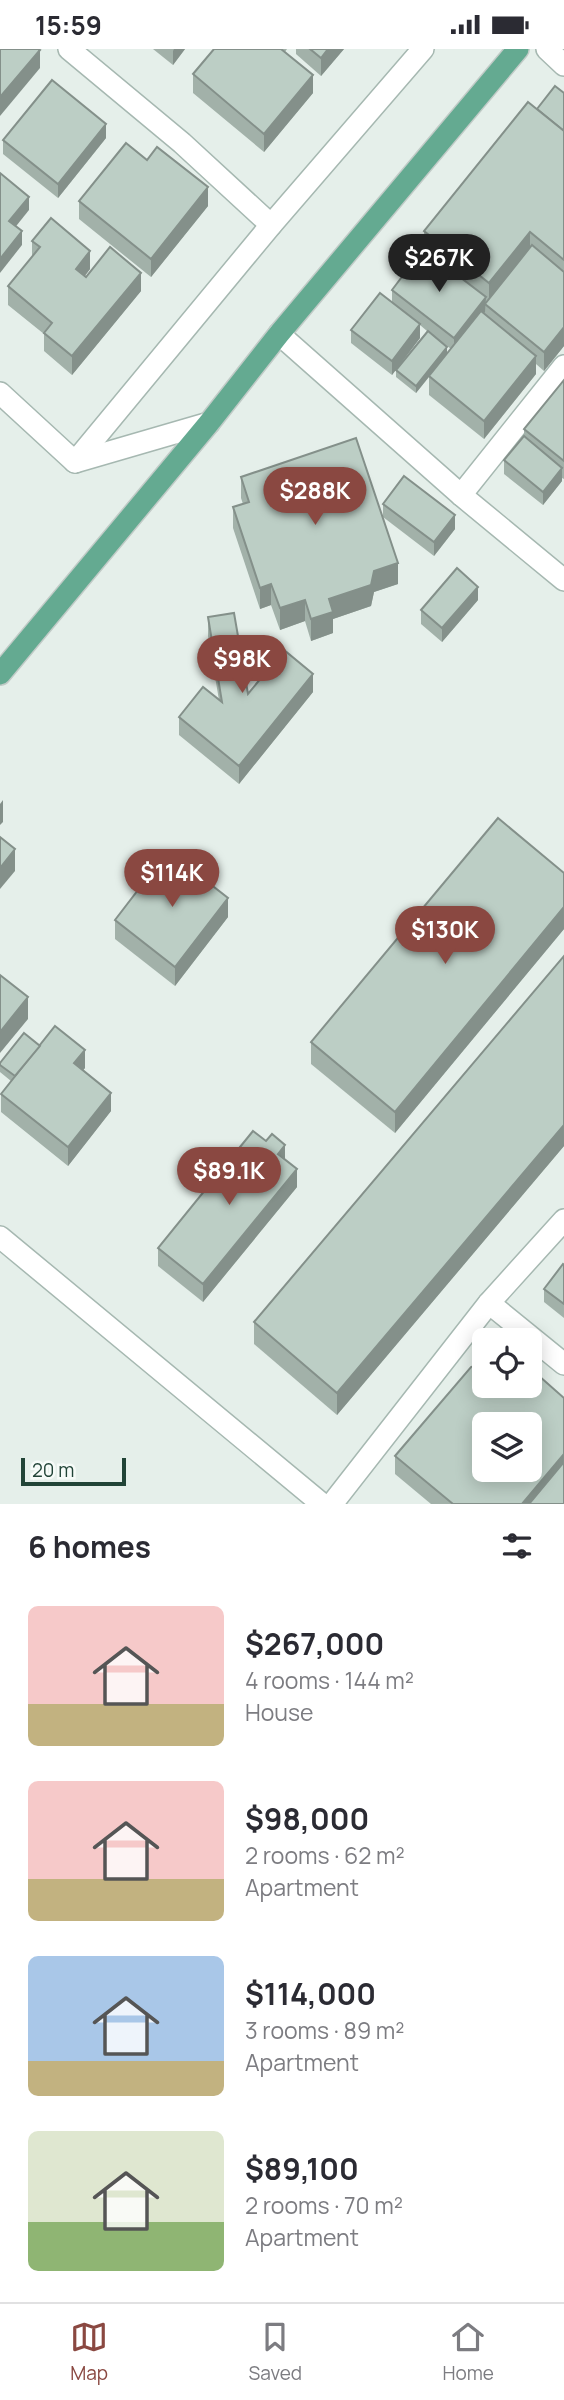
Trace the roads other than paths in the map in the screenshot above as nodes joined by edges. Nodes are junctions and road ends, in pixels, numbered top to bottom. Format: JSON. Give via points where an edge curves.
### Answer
{"nodes":[{"id":1,"x":69,"y":49,"type":"edge"},
{"id":2,"x":423,"y":49,"type":"edge"},
{"id":3,"x":518,"y":49,"type":"edge"},
{"id":4,"x":547,"y":49,"type":"edge"},
{"id":5,"x":564,"y":65,"type":"edge"},
{"id":6,"x":271,"y":225,"type":"junction"},
{"id":7,"x":279,"y":334,"type":"junction"},
{"id":8,"x":564,"y":366,"type":"edge"},
{"id":9,"x":0,"y":393,"type":"edge"},
{"id":10,"x":209,"y":423,"type":"junction"},
{"id":11,"x":75,"y":462,"type":"junction"},
{"id":12,"x":461,"y":495,"type":"junction"},
{"id":13,"x":564,"y":580,"type":"edge"},
{"id":14,"x":0,"y":674,"type":"edge"},
{"id":15,"x":564,"y":1220,"type":"edge"},
{"id":16,"x":0,"y":1237,"type":"edge"},
{"id":17,"x":489,"y":1303,"type":"junction"},
{"id":18,"x":564,"y":1364,"type":"edge"},
{"id":19,"x":323,"y":1504,"type":"edge"},
{"id":20,"x":332,"y":1504,"type":"edge"}],
"edges":[{"from":1,"to":6,"type":"street"},
{"from":2,"to":6,"type":"street"},
{"from":3,"to":7,"type":"main road"},
{"from":4,"to":5,"type":"street"},
{"from":6,"to":11,"type":"street"},
{"from":7,"to":10,"type":"main road"},
{"from":7,"to":12,"type":"street"},
{"from":8,"to":12,"type":"street"},
{"from":9,"to":11,"type":"street"},
{"from":10,"to":11,"type":"street"},
{"from":10,"to":14,"type":"main road"},
{"from":12,"to":13,"type":"street"},
{"from":15,"to":17,"type":"street"},
{"from":16,"to":19,"type":"street"},
{"from":17,"to":18,"type":"street"},
{"from":17,"to":20,"type":"street"}]}
